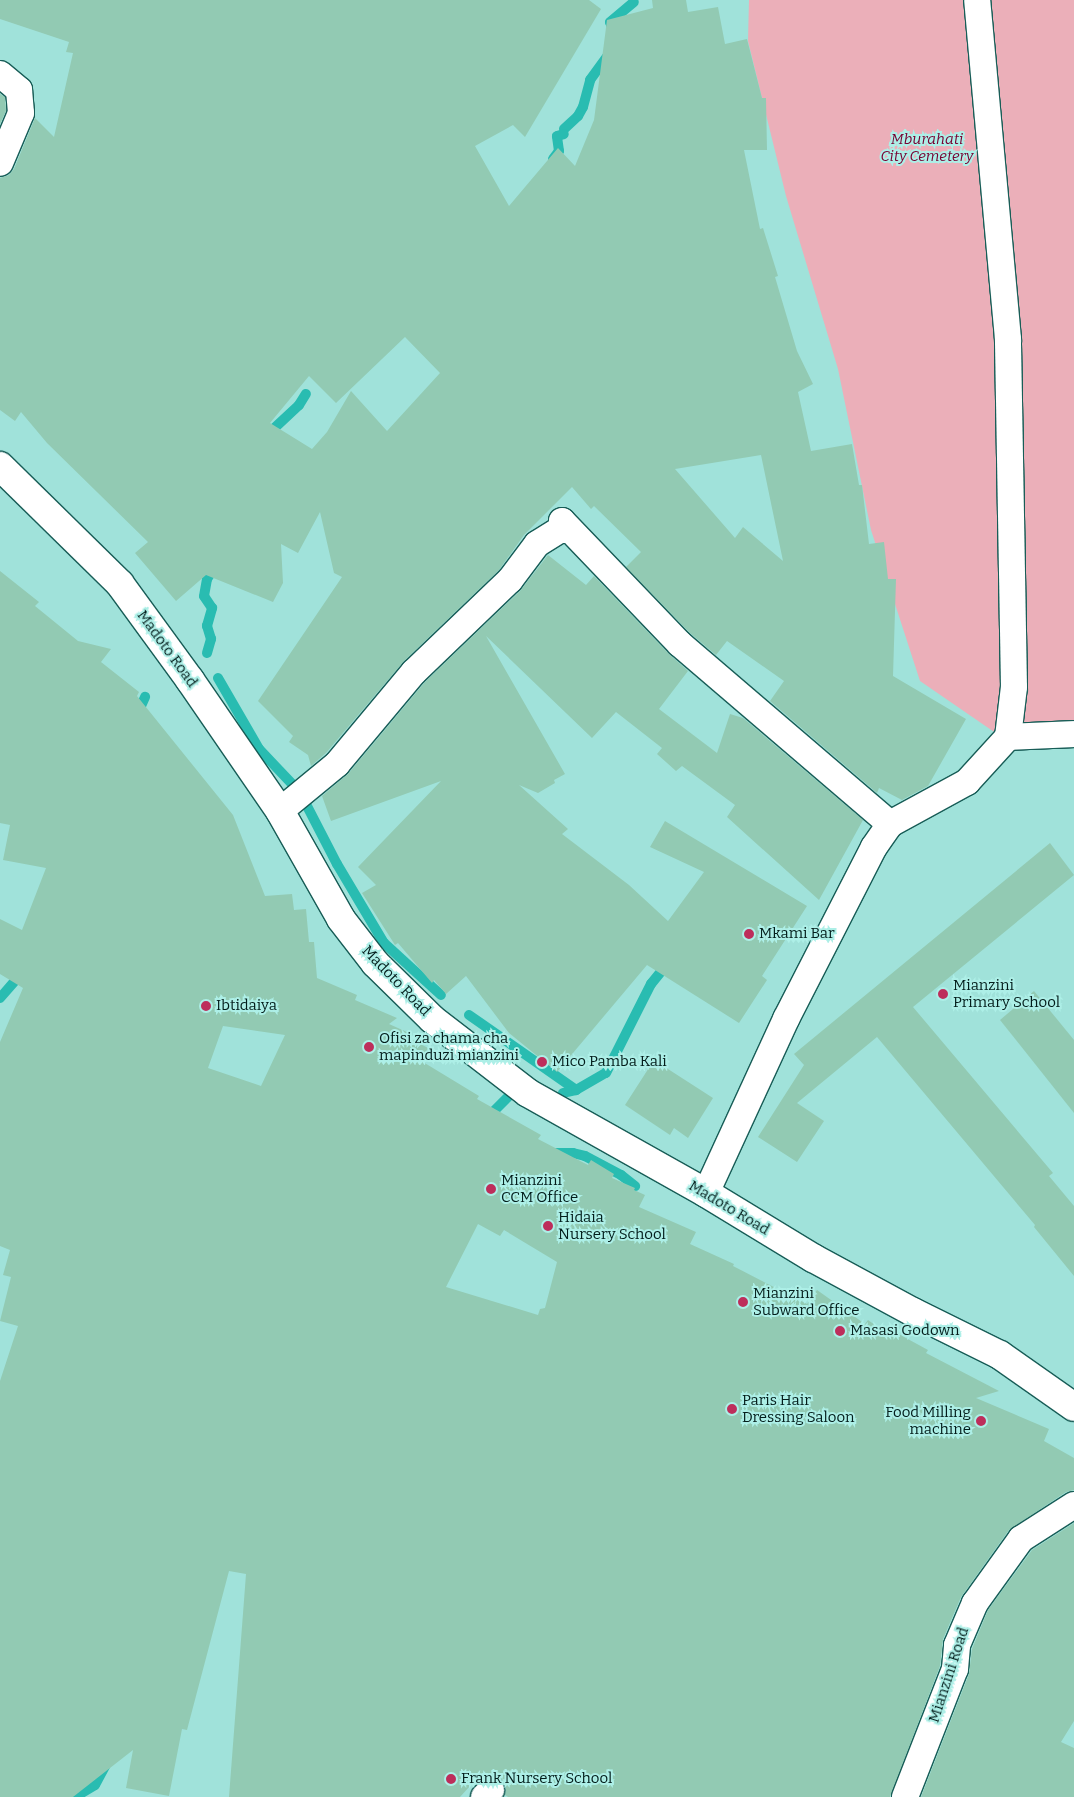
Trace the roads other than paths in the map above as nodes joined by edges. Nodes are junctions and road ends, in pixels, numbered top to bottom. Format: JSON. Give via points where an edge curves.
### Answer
{"nodes":[{"id":1,"x":977,"y":0,"type":"edge"},
{"id":2,"x":0,"y":74,"type":"edge"},
{"id":3,"x":0,"y":163,"type":"edge"},
{"id":4,"x":0,"y":466,"type":"edge"},
{"id":5,"x":1074,"y":734,"type":"edge"},
{"id":6,"x":1008,"y":737,"type":"junction"},
{"id":7,"x":280,"y":812,"type":"junction"},
{"id":8,"x":890,"y":824,"type":"junction"},
{"id":9,"x":706,"y":1193,"type":"junction"},
{"id":10,"x":1074,"y":1407,"type":"edge"},
{"id":11,"x":1074,"y":1505,"type":"edge"},
{"id":12,"x":906,"y":1797,"type":"edge"}],
"edges":[{"from":1,"to":6,"type":"street","via":[[1008,339],[1014,688]]},
{"from":2,"to":3,"type":"street","via":[[19,90],[21,113]]},
{"from":4,"to":7,"type":"main road","name":"Madoto Road","via":[[120,584]]},
{"from":5,"to":6,"type":"street"},
{"from":6,"to":8,"type":"street","via":[[967,782]]},
{"from":7,"to":8,"type":"street","via":[[337,764],[414,672],[510,580],[537,544],[560,530],[567,530],[562,520],[680,644]]},
{"from":7,"to":9,"type":"main road","name":"Madoto Road","via":[[341,919],[375,963],[432,1019],[528,1094]]},
{"from":8,"to":9,"type":"street","via":[[874,847],[786,1019]]},
{"from":9,"to":10,"type":"main road","name":"Madoto Road","via":[[822,1262],[1000,1355]]},
{"from":11,"to":12,"type":"street","name":"Mianzini Road","via":[[1021,1539],[975,1603],[957,1645],[955,1668]]}]}
